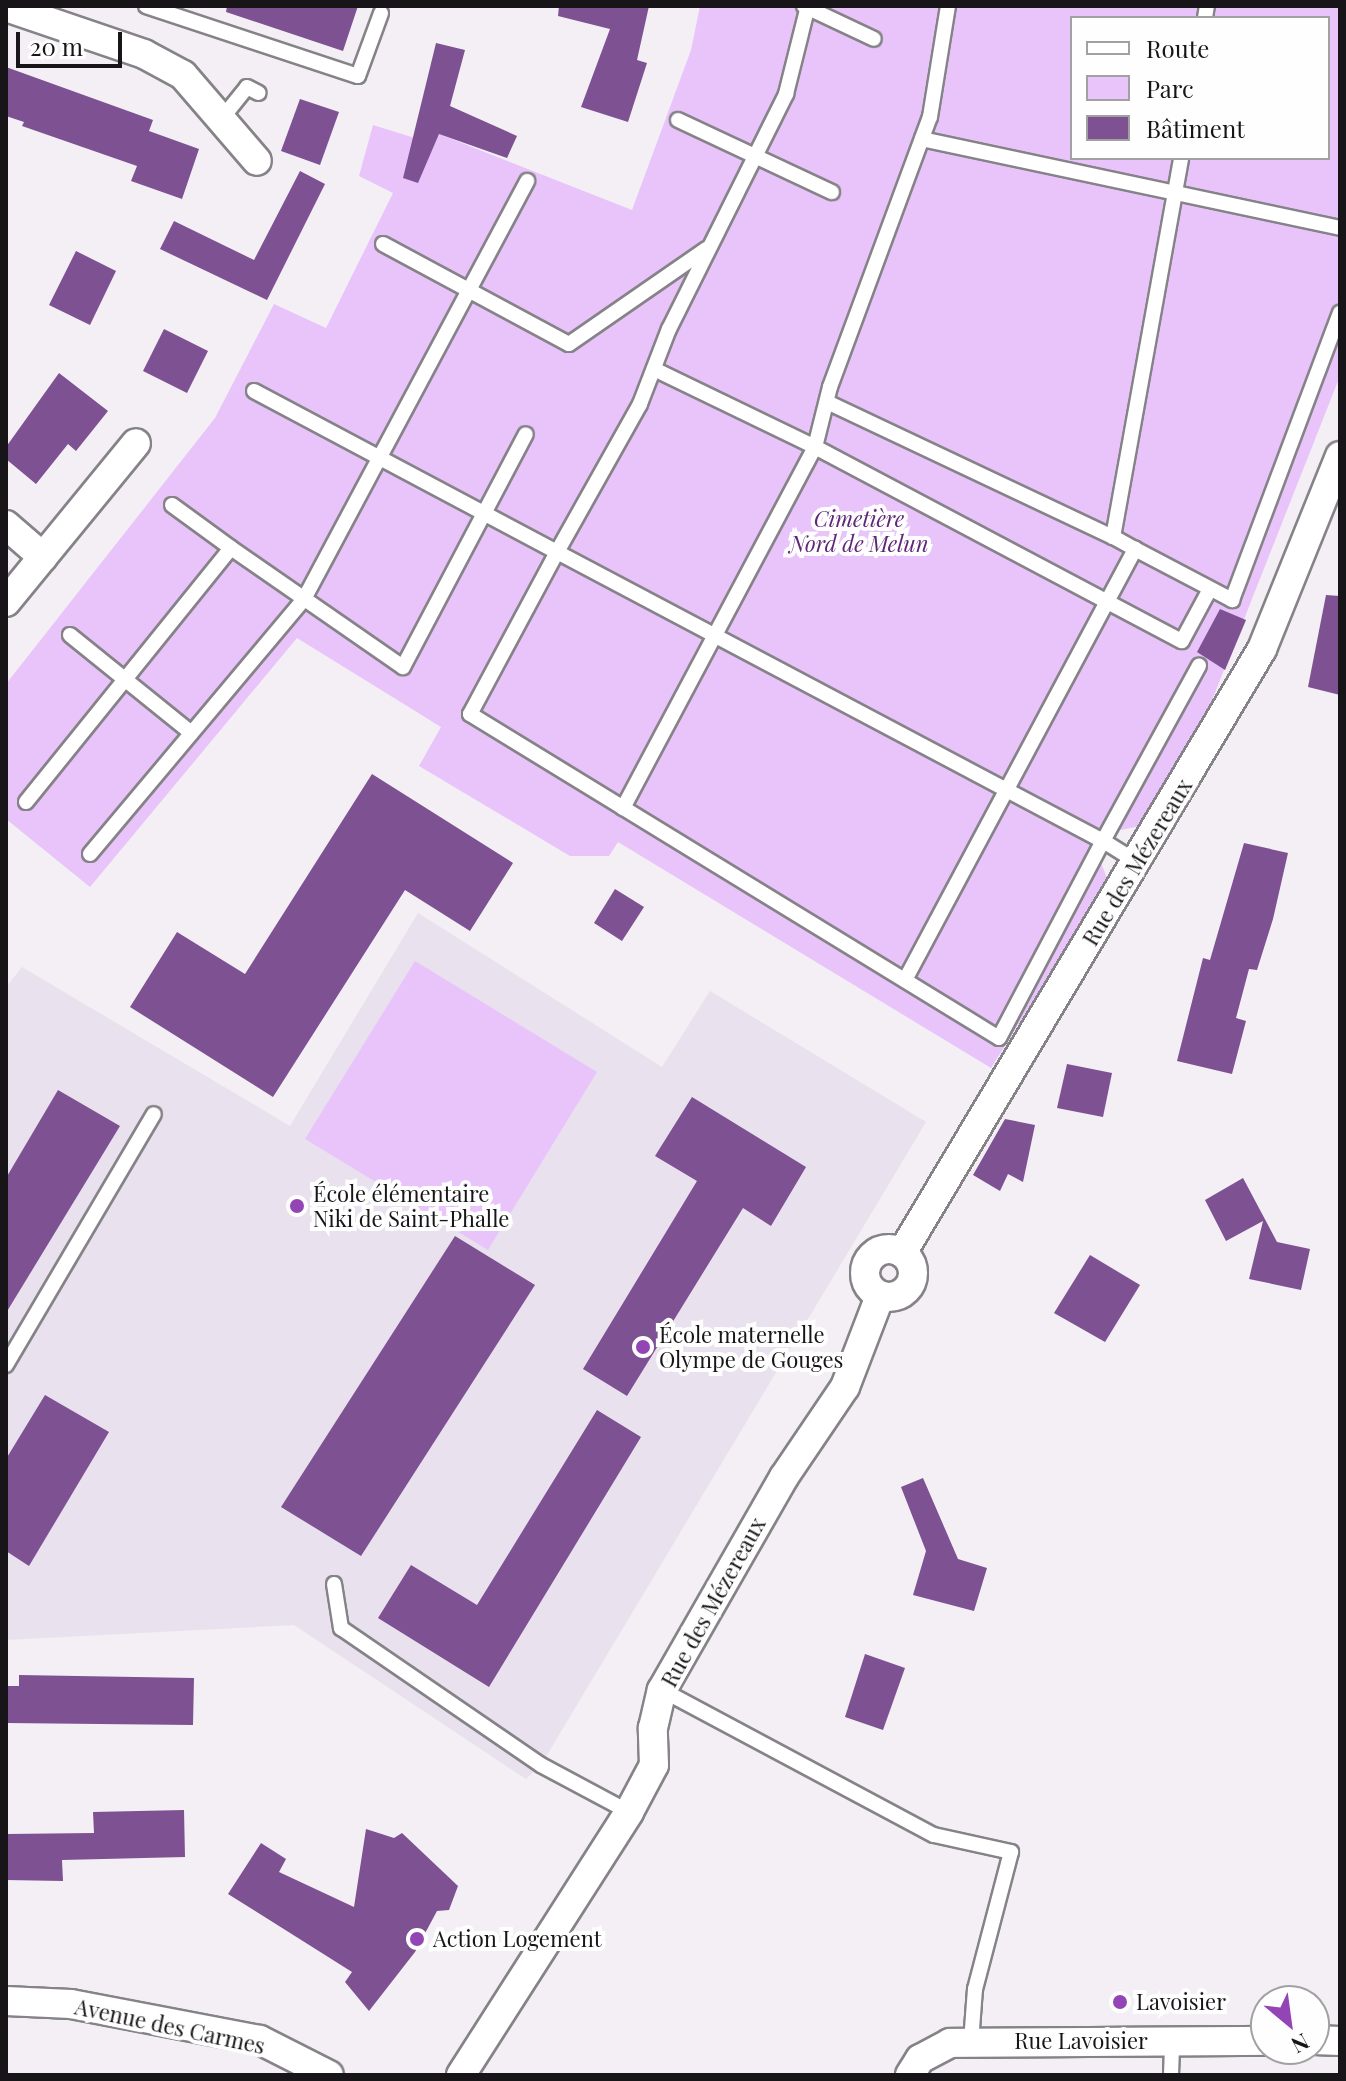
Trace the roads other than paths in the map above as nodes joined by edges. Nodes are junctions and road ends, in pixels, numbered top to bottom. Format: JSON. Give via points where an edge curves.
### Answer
{"nodes":[{"id":1,"x":146,"y":6,"type":"edge"},
{"id":2,"x":948,"y":6,"type":"edge"},
{"id":3,"x":6,"y":7,"type":"edge"},
{"id":4,"x":807,"y":7,"type":"edge"},
{"id":5,"x":381,"y":13,"type":"dead end"},
{"id":6,"x":874,"y":39,"type":"dead end"},
{"id":7,"x":259,"y":93,"type":"dead end"},
{"id":8,"x":223,"y":117,"type":"junction"},
{"id":9,"x":678,"y":120,"type":"dead end"},
{"id":10,"x":922,"y":139,"type":"junction"},
{"id":11,"x":755,"y":157,"type":"junction"},
{"id":12,"x":1181,"y":160,"type":"edge"},
{"id":13,"x":257,"y":161,"type":"dead end"},
{"id":14,"x":527,"y":181,"type":"dead end"},
{"id":15,"x":832,"y":192,"type":"dead end"},
{"id":16,"x":1175,"y":194,"type":"junction"},
{"id":17,"x":1340,"y":228,"type":"edge"},
{"id":18,"x":383,"y":244,"type":"dead end"},
{"id":19,"x":710,"y":247,"type":"junction"},
{"id":20,"x":468,"y":290,"type":"junction"},
{"id":21,"x":1340,"y":313,"type":"edge"},
{"id":22,"x":654,"y":369,"type":"junction"},
{"id":23,"x":254,"y":391,"type":"dead end"},
{"id":24,"x":827,"y":402,"type":"junction"},
{"id":25,"x":526,"y":434,"type":"dead end"},
{"id":26,"x":136,"y":443,"type":"dead end"},
{"id":27,"x":815,"y":447,"type":"junction"},
{"id":28,"x":1340,"y":456,"type":"edge"},
{"id":29,"x":380,"y":458,"type":"junction"},
{"id":30,"x":172,"y":505,"type":"dead end"},
{"id":31,"x":484,"y":514,"type":"junction"},
{"id":32,"x":6,"y":525,"type":"edge"},
{"id":33,"x":1113,"y":537,"type":"junction"},
{"id":34,"x":231,"y":548,"type":"junction"},
{"id":35,"x":1135,"y":549,"type":"junction"},
{"id":36,"x":557,"y":552,"type":"junction"},
{"id":37,"x":43,"y":557,"type":"junction"},
{"id":38,"x":1210,"y":589,"type":"junction"},
{"id":39,"x":304,"y":599,"type":"junction"},
{"id":40,"x":6,"y":602,"type":"edge"},
{"id":41,"x":1107,"y":602,"type":"junction"},
{"id":42,"x":70,"y":635,"type":"dead end"},
{"id":43,"x":715,"y":636,"type":"junction"},
{"id":44,"x":1199,"y":666,"type":"dead end"},
{"id":45,"x":127,"y":680,"type":"junction"},
{"id":46,"x":190,"y":732,"type":"junction"},
{"id":47,"x":1006,"y":790,"type":"junction"},
{"id":48,"x":26,"y":802,"type":"dead end"},
{"id":49,"x":623,"y":808,"type":"junction"},
{"id":50,"x":1103,"y":841,"type":"junction"},
{"id":51,"x":90,"y":854,"type":"dead end"},
{"id":52,"x":1138,"y":862,"type":"junction"},
{"id":53,"x":905,"y":980,"type":"junction"},
{"id":54,"x":154,"y":1114,"type":"dead end"},
{"id":55,"x":6,"y":1365,"type":"edge"},
{"id":56,"x":334,"y":1584,"type":"dead end"},
{"id":57,"x":662,"y":1690,"type":"junction"},
{"id":58,"x":629,"y":1812,"type":"junction"},
{"id":59,"x":6,"y":2001,"type":"edge"},
{"id":60,"x":1172,"y":2041,"type":"junction"},
{"id":61,"x":1250,"y":2041,"type":"edge"},
{"id":62,"x":971,"y":2042,"type":"junction"},
{"id":63,"x":329,"y":2075,"type":"edge"},
{"id":64,"x":461,"y":2075,"type":"edge"},
{"id":65,"x":910,"y":2075,"type":"edge"},
{"id":66,"x":1171,"y":2075,"type":"edge"}],
"edges":[{"from":1,"to":5,"type":"lane","via":[[358,76]]},
{"from":2,"to":10,"type":"lane"},
{"from":3,"to":8,"type":"street","via":[[144,54],[183,75]]},
{"from":4,"to":6,"type":"lane"},
{"from":4,"to":11,"type":"lane","via":[[786,94]]},
{"from":7,"to":8,"type":"lane","via":[[247,87]]},
{"from":8,"to":13,"type":"street"},
{"from":9,"to":11,"type":"lane"},
{"from":10,"to":16,"type":"lane"},
{"from":10,"to":24,"type":"lane"},
{"from":11,"to":15,"type":"lane"},
{"from":11,"to":19,"type":"lane"},
{"from":12,"to":16,"type":"lane"},
{"from":14,"to":20,"type":"lane"},
{"from":16,"to":17,"type":"lane"},
{"from":16,"to":33,"type":"lane"},
{"from":18,"to":20,"type":"lane"},
{"from":19,"to":20,"type":"lane","via":[[569,344]]},
{"from":19,"to":22,"type":"lane"},
{"from":20,"to":29,"type":"lane"},
{"from":21,"to":38,"type":"lane","via":[[1232,600]]},
{"from":22,"to":27,"type":"lane"},
{"from":22,"to":36,"type":"lane","via":[[640,404]]},
{"from":23,"to":29,"type":"lane"},
{"from":24,"to":27,"type":"lane"},
{"from":24,"to":33,"type":"lane"},
{"from":25,"to":31,"type":"lane"},
{"from":26,"to":37,"type":"street"},
{"from":27,"to":41,"type":"lane"},
{"from":27,"to":43,"type":"lane"},
{"from":28,"to":52,"type":"street","name":"Rue des Mézereaux","via":[[1262,649]]},
{"from":29,"to":31,"type":"lane"},
{"from":29,"to":39,"type":"lane"},
{"from":30,"to":34,"type":"lane"},
{"from":31,"to":36,"type":"lane"},
{"from":31,"to":39,"type":"lane","via":[[403,667]]},
{"from":32,"to":37,"type":"street"},
{"from":33,"to":35,"type":"lane"},
{"from":34,"to":39,"type":"lane"},
{"from":34,"to":45,"type":"lane"},
{"from":35,"to":38,"type":"lane"},
{"from":35,"to":41,"type":"lane"},
{"from":36,"to":43,"type":"lane"},
{"from":36,"to":49,"type":"lane","via":[[470,714]]},
{"from":37,"to":40,"type":"street"},
{"from":38,"to":41,"type":"lane","via":[[1182,641]]},
{"from":39,"to":46,"type":"lane"},
{"from":41,"to":47,"type":"lane"},
{"from":42,"to":45,"type":"lane"},
{"from":43,"to":47,"type":"lane"},
{"from":43,"to":49,"type":"lane"},
{"from":44,"to":50,"type":"lane"},
{"from":45,"to":46,"type":"lane"},
{"from":45,"to":48,"type":"lane"},
{"from":46,"to":51,"type":"lane"},
{"from":47,"to":50,"type":"lane"},
{"from":47,"to":53,"type":"lane"},
{"from":49,"to":53,"type":"lane"},
{"from":50,"to":52,"type":"lane"},
{"from":50,"to":53,"type":"lane","via":[[999,1038]]},
{"from":52,"to":57,"type":"street","name":"Rue des Mézereaux","via":[[902,1253],[913,1269],[911,1284],[898,1296],[880,1296],[845,1387],[784,1477]]},
{"from":54,"to":55,"type":"lane"},
{"from":56,"to":58,"type":"lane","via":[[341,1628],[541,1765]]},
{"from":57,"to":58,"type":"street","name":"Rue des Mézereaux","via":[[653,1728],[654,1765]]},
{"from":57,"to":62,"type":"lane","via":[[934,1835],[1011,1852],[975,1989]]},
{"from":58,"to":64,"type":"street","name":"Rue des Mézereaux"},
{"from":59,"to":63,"type":"street","name":"Avenue des Carmes","via":[[71,2004],[260,2040]]},
{"from":60,"to":61,"type":"street","name":"Rue Lavoisier"},
{"from":60,"to":62,"type":"street","name":"Rue Lavoisier"},
{"from":60,"to":66,"type":"lane"},
{"from":62,"to":65,"type":"street","name":"Rue Lavoisier","via":[[950,2043],[920,2059]]}]}
